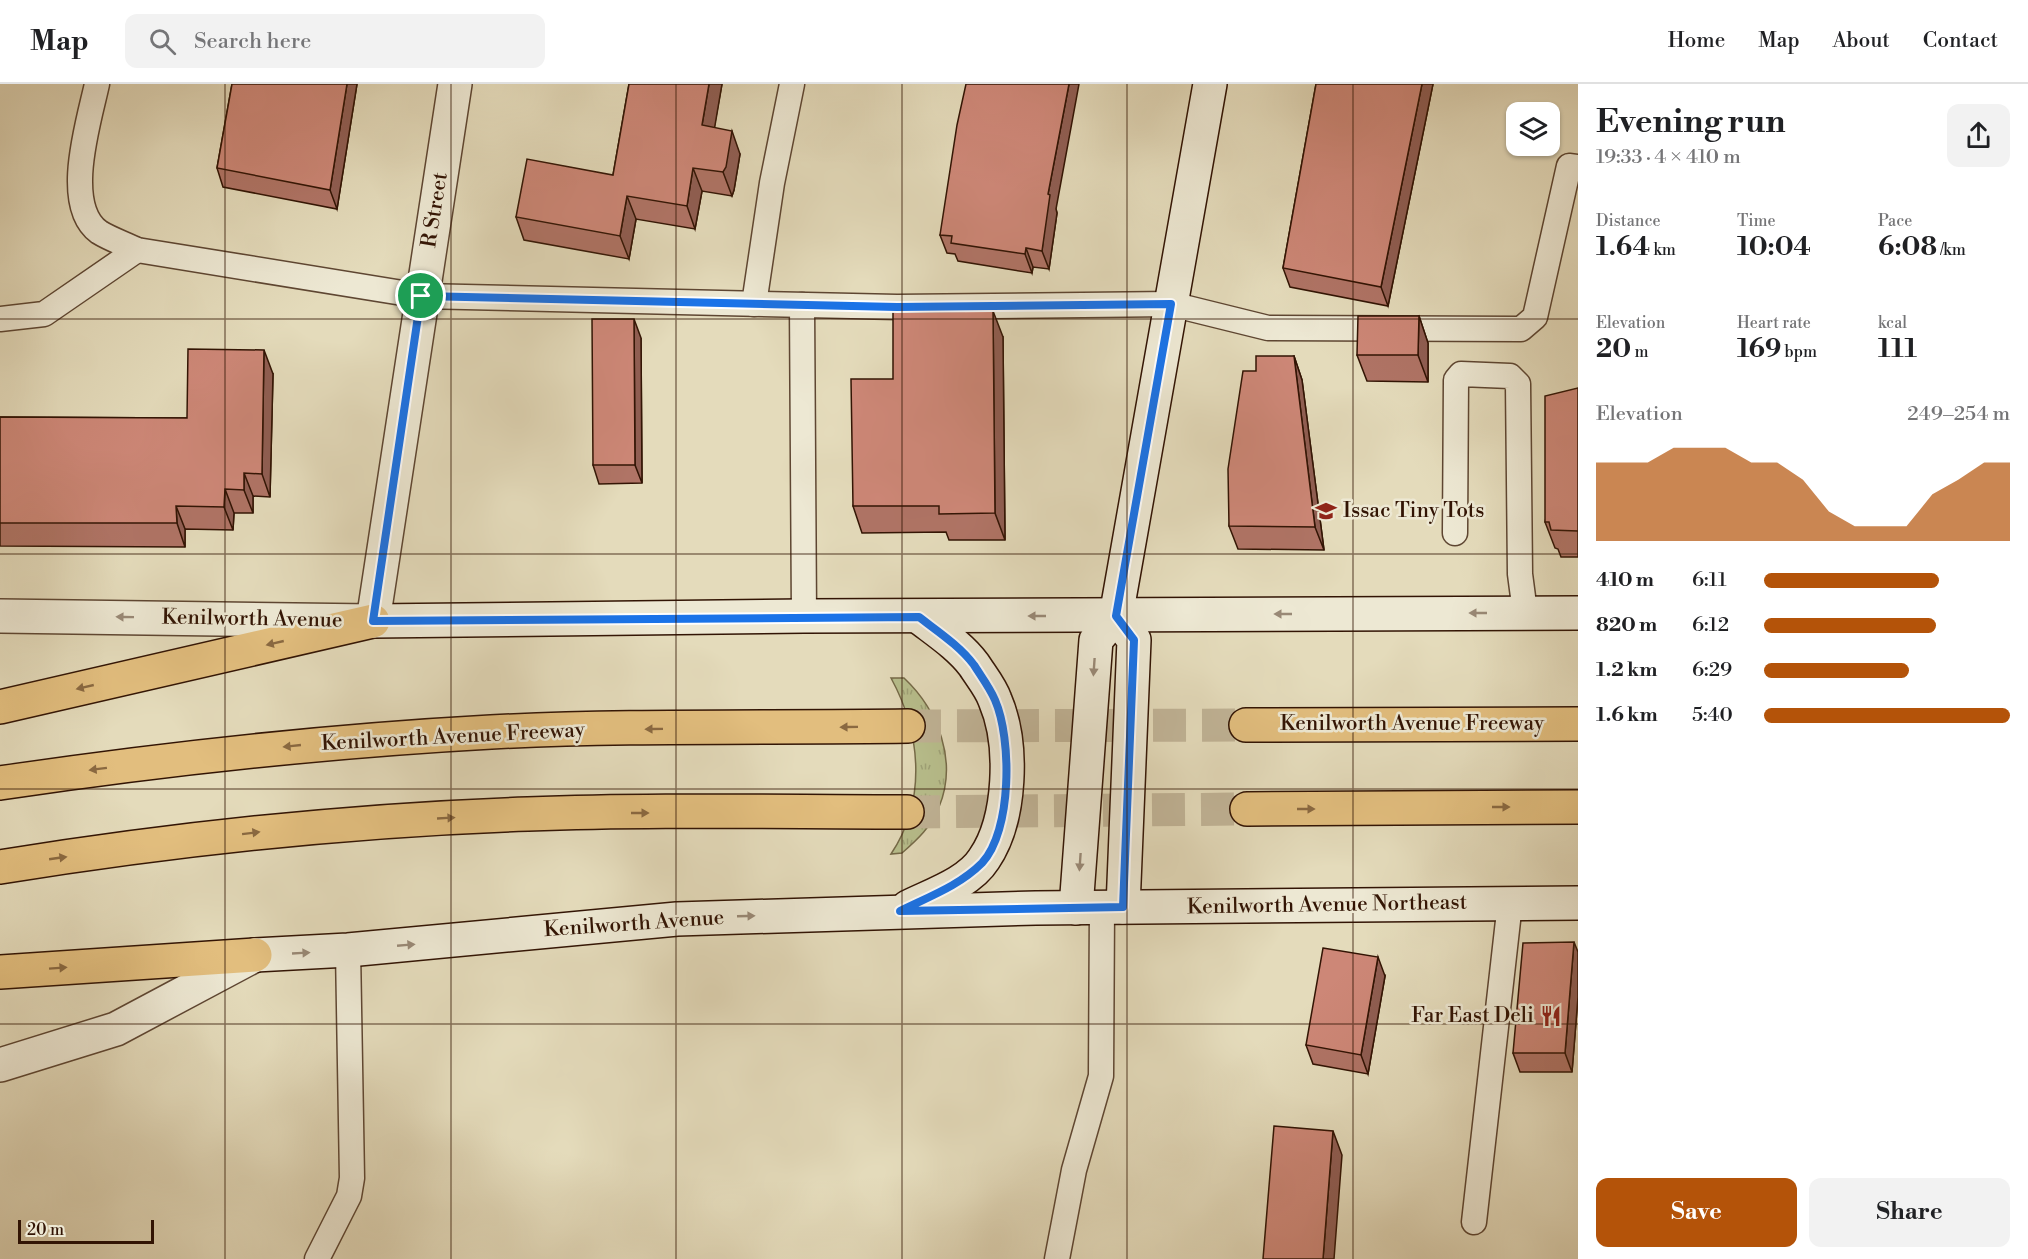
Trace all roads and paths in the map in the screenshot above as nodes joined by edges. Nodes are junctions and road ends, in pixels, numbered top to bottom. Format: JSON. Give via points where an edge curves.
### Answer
{"nodes":[{"id":1,"x":97,"y":84,"type":"edge"},
{"id":2,"x":455,"y":84,"type":"edge"},
{"id":3,"x":792,"y":84,"type":"edge"},
{"id":4,"x":1210,"y":84,"type":"edge"},
{"id":5,"x":1578,"y":167,"type":"edge"},
{"id":6,"x":137,"y":250,"type":"junction"},
{"id":7,"x":421,"y":296,"type":"junction"},
{"id":8,"x":754,"y":304,"type":"junction"},
{"id":9,"x":1171,"y":304,"type":"junction"},
{"id":10,"x":802,"y":305,"type":"junction"},
{"id":11,"x":0,"y":319,"type":"edge"},
{"id":12,"x":1455,"y":533,"type":"dead end"},
{"id":13,"x":1525,"y":612,"type":"junction"},
{"id":14,"x":1578,"y":613,"type":"edge"},
{"id":15,"x":0,"y":616,"type":"edge"},
{"id":16,"x":804,"y":616,"type":"junction"},
{"id":17,"x":1116,"y":616,"type":"junction"},
{"id":18,"x":919,"y":617,"type":"junction"},
{"id":19,"x":373,"y":621,"type":"junction"},
{"id":20,"x":0,"y":707,"type":"edge"},
{"id":21,"x":1578,"y":724,"type":"edge"},
{"id":22,"x":1246,"y":725,"type":"tunnel mouth"},
{"id":23,"x":908,"y":726,"type":"tunnel mouth"},
{"id":24,"x":0,"y":783,"type":"edge"},
{"id":25,"x":1578,"y":807,"type":"edge"},
{"id":26,"x":1247,"y":809,"type":"tunnel mouth"},
{"id":27,"x":908,"y":812,"type":"tunnel mouth"},
{"id":28,"x":0,"y":867,"type":"edge"},
{"id":29,"x":1510,"y":903,"type":"junction"},
{"id":30,"x":1578,"y":903,"type":"edge"},
{"id":31,"x":1100,"y":907,"type":"junction"},
{"id":32,"x":900,"y":911,"type":"junction"},
{"id":33,"x":348,"y":950,"type":"junction"},
{"id":34,"x":255,"y":955,"type":"junction"},
{"id":35,"x":0,"y":972,"type":"edge"},
{"id":36,"x":0,"y":1065,"type":"edge"},
{"id":37,"x":1474,"y":1222,"type":"dead end"},
{"id":38,"x":317,"y":1259,"type":"edge"},
{"id":39,"x":1057,"y":1259,"type":"edge"}],
"edges":[{"from":1,"to":6,"type":"lane","via":[[81,158],[81,207],[98,231]]},
{"from":2,"to":7,"type":"main road","name":"R Street"},
{"from":3,"to":8,"type":"lane"},
{"from":4,"to":9,"type":"main road"},
{"from":5,"to":9,"type":"lane","via":[[1569,166],[1535,317],[1521,329],[1268,328]]},
{"from":6,"to":7,"type":"lane"},
{"from":6,"to":11,"type":"lane","via":[[44,314]]},
{"from":7,"to":8,"type":"lane"},
{"from":7,"to":19,"type":"main road","name":"R Street"},
{"from":8,"to":10,"type":"lane"},
{"from":9,"to":10,"type":"lane"},
{"from":9,"to":17,"type":"main road"},
{"from":10,"to":16,"type":"lane"},
{"from":12,"to":13,"type":"lane","via":[[1456,380],[1461,374],[1510,376],[1518,384],[1520,574]]},
{"from":13,"to":14,"type":"main road"},
{"from":13,"to":17,"type":"main road","one_way":true},
{"from":19,"to":15,"type":"main road","name":"Kenilworth Avenue","one_way":true},
{"from":16,"to":18,"type":"main road","name":"Kenilworth Avenue"},
{"from":16,"to":19,"type":"main road","name":"Kenilworth Avenue"},
{"from":17,"to":18,"type":"main road","name":"Kenilworth Avenue","one_way":true},
{"from":17,"to":31,"type":"main road","one_way":true,"via":[[1096,640]]},
{"from":17,"to":31,"type":"main road","via":[[1134,640]]},
{"from":18,"to":32,"type":"main road","via":[[972,663],[996,700],[1008,786],[998,830],[984,860],[964,879]]},
{"from":19,"to":20,"type":"highway","one_way":true},
{"from":21,"to":22,"type":"highway","name":"Kenilworth Avenue Freeway"},
{"from":23,"to":24,"type":"highway","name":"Kenilworth Avenue Freeway","one_way":true,"via":[[435,735],[243,751]]},
{"from":26,"to":25,"type":"highway","one_way":true},
{"from":28,"to":27,"type":"highway","one_way":true,"via":[[279,830],[528,813]]},
{"from":29,"to":30,"type":"main road","name":"Kenilworth Avenue Northeast"},
{"from":29,"to":31,"type":"main road","name":"Kenilworth Avenue Northeast"},
{"from":29,"to":37,"type":"lane"},
{"from":31,"to":32,"type":"main road","name":"Kenilworth Avenue"},
{"from":31,"to":39,"type":"lane","via":[[1101,1076],[1074,1170]]},
{"from":33,"to":32,"type":"main road","name":"Kenilworth Avenue","one_way":true,"via":[[677,918]]},
{"from":34,"to":33,"type":"main road","name":"Kenilworth Avenue","one_way":true},
{"from":33,"to":38,"type":"lane","via":[[352,1178],[349,1196]]},
{"from":35,"to":34,"type":"highway","one_way":true},
{"from":34,"to":36,"type":"main road","name":"Kenilworth Avenue","via":[[116,1029]]}]}
